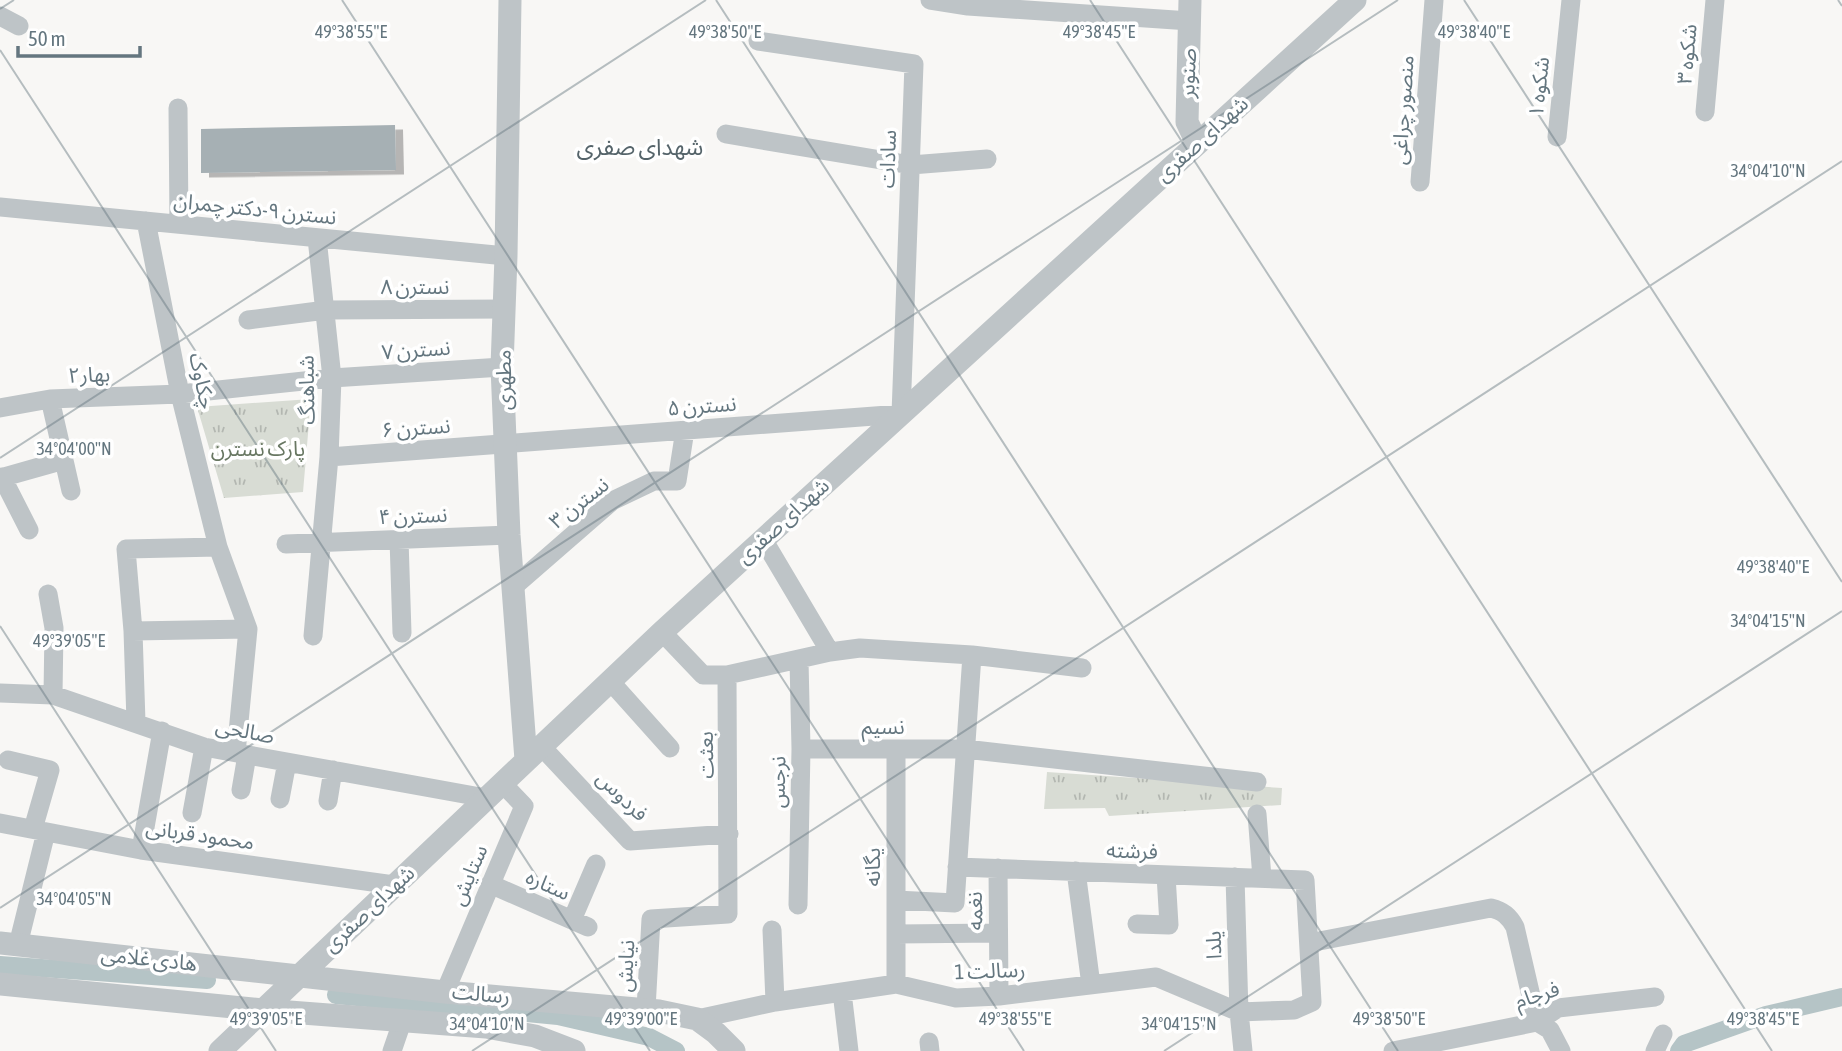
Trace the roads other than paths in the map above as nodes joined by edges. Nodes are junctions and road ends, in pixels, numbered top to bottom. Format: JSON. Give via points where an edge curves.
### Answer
{"nodes":[{"id":1,"x":510,"y":0,"type":"edge"},
{"id":2,"x":930,"y":0,"type":"edge"},
{"id":3,"x":1355,"y":0,"type":"edge"},
{"id":4,"x":1433,"y":0,"type":"edge"},
{"id":5,"x":1571,"y":0,"type":"edge"},
{"id":6,"x":1714,"y":0,"type":"edge"},
{"id":7,"x":970,"y":3,"type":"edge"},
{"id":8,"x":1190,"y":10,"type":"edge"},
{"id":9,"x":0,"y":16,"type":"edge"},
{"id":10,"x":19,"y":26,"type":"dead end"},
{"id":11,"x":758,"y":41,"type":"dead end"},
{"id":12,"x":178,"y":108,"type":"dead end"},
{"id":13,"x":1705,"y":111,"type":"dead end"},
{"id":14,"x":726,"y":134,"type":"dead end"},
{"id":15,"x":1557,"y":137,"type":"dead end"},
{"id":16,"x":1197,"y":143,"type":"junction"},
{"id":17,"x":987,"y":159,"type":"dead end"},
{"id":18,"x":911,"y":165,"type":"junction"},
{"id":19,"x":1420,"y":181,"type":"dead end"},
{"id":20,"x":0,"y":207,"type":"edge"},
{"id":21,"x":146,"y":221,"type":"junction"},
{"id":22,"x":179,"y":224,"type":"junction"},
{"id":23,"x":317,"y":238,"type":"junction"},
{"id":24,"x":506,"y":256,"type":"junction"},
{"id":25,"x":505,"y":309,"type":"junction"},
{"id":26,"x":326,"y":310,"type":"junction"},
{"id":27,"x":248,"y":320,"type":"dead end"},
{"id":28,"x":502,"y":367,"type":"junction"},
{"id":29,"x":332,"y":378,"type":"junction"},
{"id":30,"x":180,"y":394,"type":"junction"},
{"id":31,"x":50,"y":399,"type":"junction"},
{"id":32,"x":0,"y":408,"type":"edge"},
{"id":33,"x":901,"y":414,"type":"junction"},
{"id":34,"x":685,"y":430,"type":"junction"},
{"id":35,"x":505,"y":444,"type":"junction"},
{"id":36,"x":330,"y":457,"type":"junction"},
{"id":37,"x":64,"y":460,"type":"junction"},
{"id":38,"x":1,"y":477,"type":"edge"},
{"id":39,"x":71,"y":491,"type":"dead end"},
{"id":40,"x":29,"y":530,"type":"dead end"},
{"id":41,"x":509,"y":534,"type":"junction"},
{"id":42,"x":400,"y":539,"type":"junction"},
{"id":43,"x":763,"y":539,"type":"junction"},
{"id":44,"x":320,"y":542,"type":"junction"},
{"id":45,"x":286,"y":544,"type":"dead end"},
{"id":46,"x":218,"y":547,"type":"junction"},
{"id":47,"x":512,"y":588,"type":"junction"},
{"id":48,"x":48,"y":594,"type":"dead end"},
{"id":49,"x":248,"y":629,"type":"junction"},
{"id":50,"x":133,"y":631,"type":"junction"},
{"id":51,"x":662,"y":632,"type":"junction"},
{"id":52,"x":402,"y":633,"type":"dead end"},
{"id":53,"x":313,"y":636,"type":"dead end"},
{"id":54,"x":830,"y":652,"type":"junction"},
{"id":55,"x":972,"y":655,"type":"junction"},
{"id":56,"x":799,"y":660,"type":"junction"},
{"id":57,"x":1082,"y":668,"type":"dead end"},
{"id":58,"x":727,"y":676,"type":"junction"},
{"id":59,"x":610,"y":681,"type":"junction"},
{"id":60,"x":0,"y":693,"type":"edge"},
{"id":61,"x":53,"y":695,"type":"junction"},
{"id":62,"x":136,"y":722,"type":"junction"},
{"id":63,"x":162,"y":731,"type":"junction"},
{"id":64,"x":204,"y":747,"type":"junction"},
{"id":65,"x":670,"y":748,"type":"dead end"},
{"id":66,"x":801,"y":749,"type":"junction"},
{"id":67,"x":965,"y":749,"type":"junction"},
{"id":68,"x":896,"y":750,"type":"junction"},
{"id":69,"x":534,"y":753,"type":"junction"},
{"id":70,"x":241,"y":754,"type":"junction"},
{"id":71,"x":8,"y":760,"type":"dead end"},
{"id":72,"x":288,"y":762,"type":"junction"},
{"id":73,"x":333,"y":771,"type":"junction"},
{"id":74,"x":1257,"y":782,"type":"dead end"},
{"id":75,"x":241,"y":790,"type":"dead end"},
{"id":76,"x":494,"y":791,"type":"junction"},
{"id":77,"x":280,"y":799,"type":"dead end"},
{"id":78,"x":328,"y":801,"type":"dead end"},
{"id":79,"x":192,"y":813,"type":"dead end"},
{"id":80,"x":1257,"y":814,"type":"dead end"},
{"id":81,"x":0,"y":823,"type":"edge"},
{"id":82,"x":40,"y":831,"type":"junction"},
{"id":83,"x":729,"y":834,"type":"junction"},
{"id":84,"x":141,"y":850,"type":"junction"},
{"id":85,"x":596,"y":864,"type":"dead end"},
{"id":86,"x":957,"y":867,"type":"junction"},
{"id":87,"x":998,"y":868,"type":"junction"},
{"id":88,"x":1076,"y":871,"type":"junction"},
{"id":89,"x":1166,"y":874,"type":"junction"},
{"id":90,"x":1235,"y":877,"type":"junction"},
{"id":91,"x":1262,"y":878,"type":"junction"},
{"id":92,"x":490,"y":884,"type":"junction"},
{"id":93,"x":394,"y":885,"type":"junction"},
{"id":94,"x":896,"y":900,"type":"junction"},
{"id":95,"x":798,"y":905,"type":"dead end"},
{"id":96,"x":729,"y":914,"type":"joint"},
{"id":97,"x":1137,"y":924,"type":"dead end"},
{"id":98,"x":772,"y":930,"type":"dead end"},
{"id":99,"x":998,"y":933,"type":"junction"},
{"id":100,"x":896,"y":934,"type":"junction"},
{"id":101,"x":1309,"y":943,"type":"junction"},
{"id":102,"x":9,"y":944,"type":"edge"},
{"id":103,"x":299,"y":976,"type":"junction"},
{"id":104,"x":8,"y":984,"type":"edge"},
{"id":105,"x":896,"y":984,"type":"junction"},
{"id":106,"x":1091,"y":985,"type":"junction"},
{"id":107,"x":444,"y":992,"type":"junction"},
{"id":108,"x":842,"y":992,"type":"junction"},
{"id":109,"x":999,"y":996,"type":"junction"},
{"id":110,"x":1655,"y":997,"type":"dead end"},
{"id":111,"x":775,"y":1002,"type":"junction"},
{"id":112,"x":646,"y":1009,"type":"junction"},
{"id":113,"x":263,"y":1010,"type":"junction"},
{"id":114,"x":1239,"y":1012,"type":"junction"},
{"id":115,"x":697,"y":1019,"type":"junction"},
{"id":116,"x":402,"y":1022,"type":"junction"},
{"id":117,"x":1537,"y":1022,"type":"junction"},
{"id":118,"x":220,"y":1051,"type":"edge"},
{"id":119,"x":392,"y":1051,"type":"edge"},
{"id":120,"x":574,"y":1051,"type":"edge"},
{"id":121,"x":734,"y":1051,"type":"edge"},
{"id":122,"x":849,"y":1051,"type":"edge"},
{"id":123,"x":1243,"y":1051,"type":"edge"},
{"id":124,"x":1393,"y":1051,"type":"edge"},
{"id":125,"x":1561,"y":1051,"type":"edge"}],
"edges":[{"from":1,"to":24,"type":"street","name":"مطهری"},
{"from":2,"to":7,"type":"street"},
{"from":3,"to":16,"type":"street","name":"شهدای صفری"},
{"from":4,"to":19,"type":"street","name":"منصور چراغی"},
{"from":5,"to":15,"type":"street","name":"شکوه ۱"},
{"from":6,"to":13,"type":"street","name":"شکوه ۳"},
{"from":7,"to":8,"type":"street"},
{"from":8,"to":16,"type":"street","name":"صنوبر","via":[[1186,122]]},
{"from":9,"to":10,"type":"street"},
{"from":11,"to":18,"type":"street","name":"سادات","via":[[914,64]]},
{"from":12,"to":22,"type":"street"},
{"from":14,"to":18,"type":"street"},
{"from":16,"to":33,"type":"street","name":"شهدای صفری"},
{"from":17,"to":18,"type":"street"},
{"from":18,"to":33,"type":"street","name":"سادات"},
{"from":20,"to":21,"type":"street","name":"نسترن ۹-دکتر چمران"},
{"from":21,"to":22,"type":"street","name":"نسترن ۹-دکتر چمران"},
{"from":21,"to":30,"type":"street","name":"چکاوک"},
{"from":22,"to":23,"type":"street","name":"نسترن ۹-دکتر چمران"},
{"from":23,"to":24,"type":"street","name":"نسترن ۹-دکتر چمران"},
{"from":23,"to":26,"type":"street","name":"شباهنگ"},
{"from":24,"to":25,"type":"street","name":"مطهری"},
{"from":25,"to":26,"type":"street","name":"نسترن ۸"},
{"from":25,"to":28,"type":"street","name":"مطهری"},
{"from":26,"to":27,"type":"street","name":"نسترن ۸"},
{"from":26,"to":29,"type":"street","name":"شباهنگ"},
{"from":28,"to":29,"type":"street","name":"نسترن ۷"},
{"from":28,"to":35,"type":"street","name":"مطهری"},
{"from":29,"to":30,"type":"street","name":"نسترن ۷"},
{"from":29,"to":36,"type":"street","name":"شباهنگ"},
{"from":30,"to":31,"type":"street","name":"بهار۲"},
{"from":30,"to":46,"type":"street","name":"چکاوک"},
{"from":31,"to":32,"type":"street","name":"بهار۲"},
{"from":31,"to":37,"type":"street"},
{"from":33,"to":34,"type":"street","name":"نسترن ۵"},
{"from":33,"to":43,"type":"street","name":"شهدای صفری"},
{"from":34,"to":35,"type":"street","name":"نسترن ۵"},
{"from":34,"to":47,"type":"street","name":"نسترن ۳","via":[[677,481],[654,481],[612,501]]},
{"from":35,"to":36,"type":"street","name":"نسترن ۶"},
{"from":35,"to":41,"type":"street","name":"مطهری"},
{"from":36,"to":44,"type":"street","name":"شباهنگ"},
{"from":37,"to":38,"type":"street"},
{"from":37,"to":39,"type":"street"},
{"from":38,"to":40,"type":"street"},
{"from":41,"to":42,"type":"street","name":"نسترن ۴"},
{"from":41,"to":47,"type":"street","name":"مطهری"},
{"from":42,"to":44,"type":"street","name":"نسترن ۴"},
{"from":42,"to":52,"type":"street"},
{"from":43,"to":51,"type":"street","name":"شهدای صفری"},
{"from":43,"to":54,"type":"street"},
{"from":44,"to":45,"type":"street","name":"نسترن ۴"},
{"from":44,"to":53,"type":"street","name":"شباهنگ"},
{"from":46,"to":49,"type":"street","name":"چکاوک"},
{"from":46,"to":50,"type":"street","via":[[126,549]]},
{"from":47,"to":69,"type":"street","name":"مطهری"},
{"from":48,"to":61,"type":"street","via":[[54,628]]},
{"from":49,"to":50,"type":"street"},
{"from":49,"to":70,"type":"street"},
{"from":50,"to":62,"type":"street"},
{"from":51,"to":58,"type":"street","via":[[703,674]]},
{"from":51,"to":59,"type":"street","name":"شهدای صفری"},
{"from":54,"to":55,"type":"street","via":[[860,648]]},
{"from":54,"to":56,"type":"street"},
{"from":55,"to":57,"type":"street"},
{"from":55,"to":67,"type":"street"},
{"from":56,"to":58,"type":"street"},
{"from":56,"to":66,"type":"street","name":"نرجس"},
{"from":58,"to":83,"type":"street","name":"بعثت"},
{"from":59,"to":65,"type":"street"},
{"from":59,"to":69,"type":"street","name":"شهدای صفری"},
{"from":60,"to":61,"type":"street","name":"صالحی"},
{"from":61,"to":62,"type":"street","name":"صالحی"},
{"from":62,"to":63,"type":"street","name":"صالحی"},
{"from":63,"to":64,"type":"street","name":"صالحی"},
{"from":63,"to":84,"type":"street"},
{"from":64,"to":70,"type":"street","name":"صالحی"},
{"from":64,"to":79,"type":"street"},
{"from":66,"to":68,"type":"street","name":"نسیم"},
{"from":66,"to":95,"type":"street","name":"نرجس"},
{"from":67,"to":68,"type":"street","name":"نسیم"},
{"from":67,"to":74,"type":"street","name":"نسیم"},
{"from":67,"to":86,"type":"street"},
{"from":68,"to":94,"type":"street","name":"یگانه"},
{"from":69,"to":76,"type":"street","name":"شهدای صفری"},
{"from":69,"to":83,"type":"street","name":"فردوس","via":[[630,841]]},
{"from":70,"to":72,"type":"street","name":"صالحی"},
{"from":70,"to":75,"type":"street"},
{"from":71,"to":82,"type":"street","via":[[50,770]]},
{"from":72,"to":73,"type":"street","name":"صالحی"},
{"from":72,"to":77,"type":"street"},
{"from":73,"to":76,"type":"street","name":"صالحی"},
{"from":73,"to":78,"type":"street"},
{"from":76,"to":92,"type":"street","name":"ستایش","via":[[524,806]]},
{"from":76,"to":93,"type":"street","name":"شهدای صفری"},
{"from":80,"to":91,"type":"street"},
{"from":81,"to":82,"type":"street","name":"محمود قربانی"},
{"from":82,"to":84,"type":"street","name":"محمود قربانی"},
{"from":82,"to":102,"type":"street"},
{"from":83,"to":96,"type":"street","name":"بعثت"},
{"from":84,"to":93,"type":"street","name":"محمود قربانی"},
{"from":85,"to":92,"type":"street","name":"ستاره","via":[[580,924]]},
{"from":86,"to":87,"type":"street","name":"فرشته"},
{"from":86,"to":94,"type":"street","via":[[955,903]]},
{"from":87,"to":88,"type":"street","name":"فرشته"},
{"from":87,"to":99,"type":"street","name":"نغمه"},
{"from":88,"to":89,"type":"street","name":"فرشته"},
{"from":88,"to":106,"type":"street"},
{"from":89,"to":90,"type":"street","name":"فرشته"},
{"from":89,"to":97,"type":"street","via":[[1169,925]]},
{"from":90,"to":91,"type":"street","name":"فرشته"},
{"from":90,"to":114,"type":"street","name":"یلدا"},
{"from":91,"to":101,"type":"street","name":"فرشته","via":[[1305,880]]},
{"from":92,"to":107,"type":"street","name":"ستایش"},
{"from":93,"to":103,"type":"street","name":"شهدای صفری"},
{"from":94,"to":100,"type":"street","name":"یگانه"},
{"from":96,"to":112,"type":"street","name":"نیایش","via":[[651,919]]},
{"from":98,"to":111,"type":"street"},
{"from":99,"to":100,"type":"street"},
{"from":99,"to":109,"type":"street","name":"نغمه"},
{"from":100,"to":105,"type":"street","name":"یگانه"},
{"from":101,"to":114,"type":"street","via":[[1312,1002],[1294,1010]]},
{"from":101,"to":117,"type":"street","via":[[1497,909],[1515,927]]},
{"from":102,"to":103,"type":"street","name":"هادی غلامی"},
{"from":102,"to":104,"type":"street"},
{"from":103,"to":107,"type":"street","name":"رسالت"},
{"from":103,"to":113,"type":"street","name":"شهدای صفری"},
{"from":104,"to":113,"type":"street","name":"هادی غلامی"},
{"from":105,"to":108,"type":"street","name":"رسالت 1"},
{"from":105,"to":109,"type":"street","name":"رسالت 1","via":[[956,998]]},
{"from":106,"to":109,"type":"street","name":"رسالت 1"},
{"from":106,"to":114,"type":"street","name":"رسالت 1","via":[[1156,977]]},
{"from":107,"to":112,"type":"street","name":"رسالت"},
{"from":108,"to":111,"type":"street","name":"رسالت 1"},
{"from":108,"to":122,"type":"street"},
{"from":110,"to":117,"type":"street","name":"فرجام","via":[[1558,1008]]},
{"from":111,"to":115,"type":"street","name":"رسالت 1"},
{"from":112,"to":115,"type":"street","name":"رسالت"},
{"from":113,"to":116,"type":"street","name":"رسالت"},
{"from":113,"to":118,"type":"street","name":"شهدای صفری"},
{"from":114,"to":123,"type":"street","name":"یلدا"},
{"from":115,"to":121,"type":"street","name":"رسالت"},
{"from":116,"to":119,"type":"street"},
{"from":116,"to":120,"type":"street","name":"رسالت","via":[[486,1027],[535,1036]]},
{"from":117,"to":124,"type":"street","name":"فرجام"},
{"from":117,"to":125,"type":"street","via":[[1550,1030]]}]}
